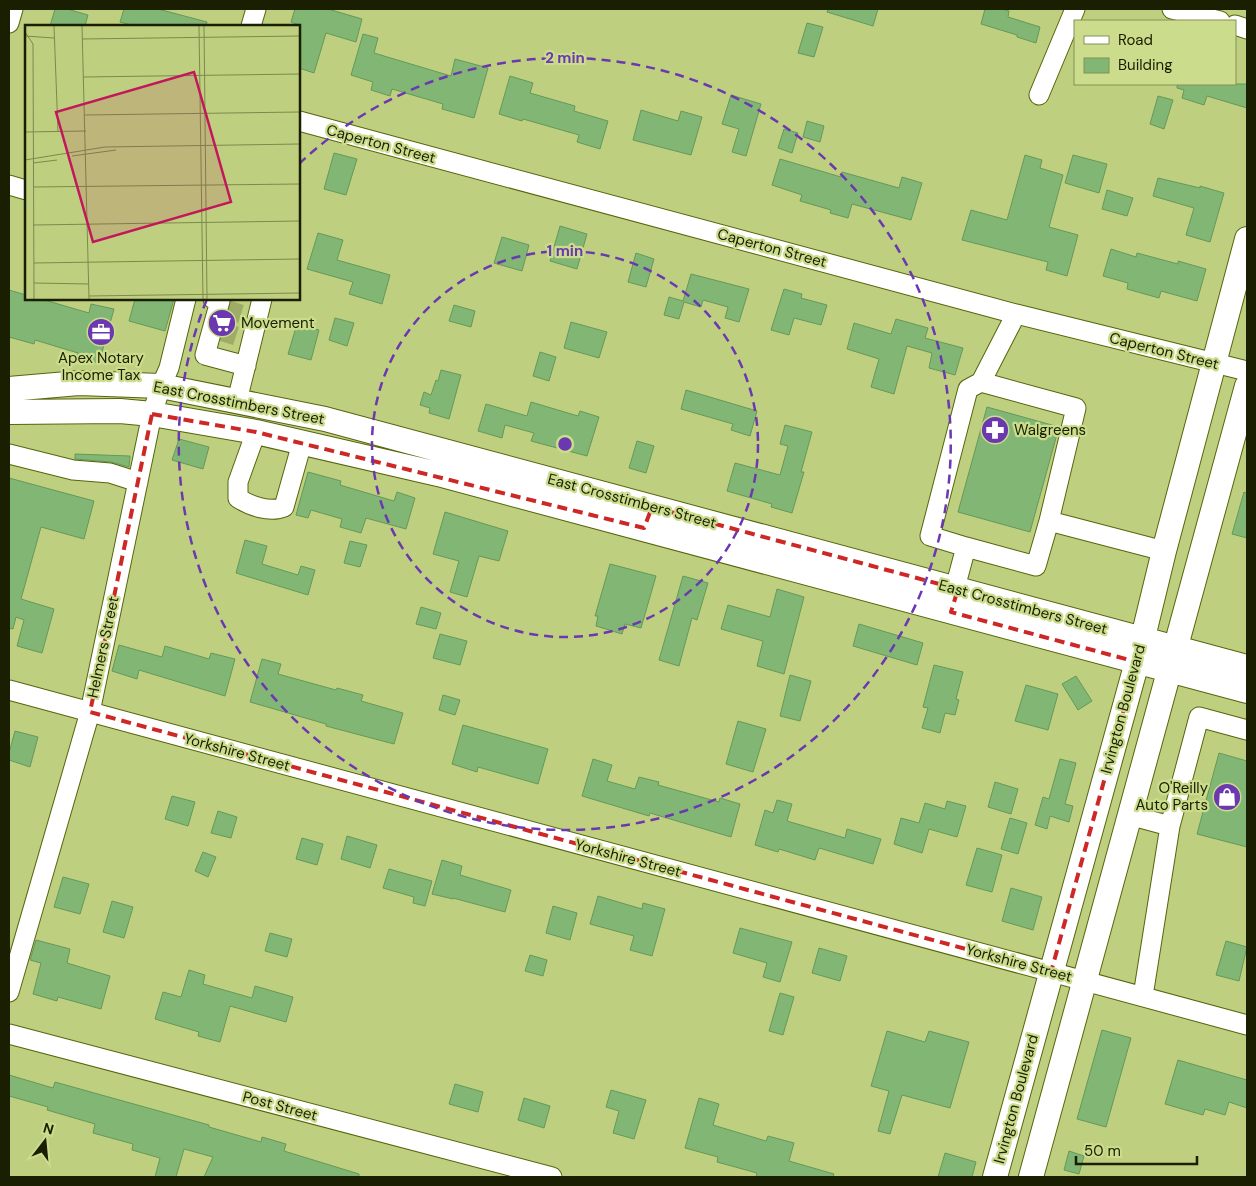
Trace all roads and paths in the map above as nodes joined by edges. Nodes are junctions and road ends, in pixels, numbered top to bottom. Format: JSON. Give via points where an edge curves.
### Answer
{"nodes":[{"id":1,"x":12,"y":9,"type":"edge"},
{"id":2,"x":256,"y":9,"type":"edge"},
{"id":3,"x":1075,"y":9,"type":"edge"},
{"id":4,"x":1172,"y":9,"type":"edge"},
{"id":5,"x":1216,"y":20,"type":"edge"},
{"id":6,"x":9,"y":23,"type":"edge"},
{"id":7,"x":252,"y":25,"type":"edge"},
{"id":8,"x":1039,"y":95,"type":"dead end"},
{"id":9,"x":300,"y":121,"type":"edge"},
{"id":10,"x":9,"y":185,"type":"edge"},
{"id":11,"x":25,"y":190,"type":"edge"},
{"id":12,"x":1247,"y":239,"type":"edge"},
{"id":13,"x":186,"y":300,"type":"edge"},
{"id":14,"x":257,"y":300,"type":"edge"},
{"id":15,"x":228,"y":307,"type":"edge"},
{"id":16,"x":1016,"y":314,"type":"junction"},
{"id":17,"x":230,"y":334,"type":"junction"},
{"id":18,"x":1214,"y":363,"type":"junction"},
{"id":19,"x":246,"y":366,"type":"junction"},
{"id":20,"x":1247,"y":371,"type":"edge"},
{"id":21,"x":981,"y":382,"type":"junction"},
{"id":22,"x":161,"y":386,"type":"junction"},
{"id":23,"x":1247,"y":386,"type":"edge"},
{"id":24,"x":9,"y":389,"type":"edge"},
{"id":25,"x":237,"y":401,"type":"junction"},
{"id":26,"x":9,"y":412,"type":"edge"},
{"id":27,"x":152,"y":414,"type":"junction"},
{"id":28,"x":256,"y":432,"type":"junction"},
{"id":29,"x":302,"y":442,"type":"junction"},
{"id":30,"x":443,"y":450,"type":"junction"},
{"id":31,"x":9,"y":454,"type":"edge"},
{"id":32,"x":438,"y":474,"type":"junction"},
{"id":33,"x":138,"y":482,"type":"junction"},
{"id":34,"x":648,"y":517,"type":"junction"},
{"id":35,"x":1049,"y":521,"type":"junction"},
{"id":36,"x":966,"y":547,"type":"junction"},
{"id":37,"x":1164,"y":551,"type":"junction"},
{"id":38,"x":956,"y":589,"type":"junction"},
{"id":39,"x":951,"y":612,"type":"junction"},
{"id":40,"x":1142,"y":639,"type":"junction"},
{"id":41,"x":1176,"y":647,"type":"junction"},
{"id":42,"x":1137,"y":662,"type":"junction"},
{"id":43,"x":1247,"y":667,"type":"edge"},
{"id":44,"x":1169,"y":670,"type":"junction"},
{"id":45,"x":9,"y":690,"type":"edge"},
{"id":46,"x":1247,"y":691,"type":"edge"},
{"id":47,"x":90,"y":712,"type":"junction"},
{"id":48,"x":1247,"y":730,"type":"edge"},
{"id":49,"x":1097,"y":807,"type":"junction"},
{"id":50,"x":1129,"y":815,"type":"junction"},
{"id":51,"x":1170,"y":826,"type":"junction"},
{"id":52,"x":1051,"y":972,"type":"junction"},
{"id":53,"x":1084,"y":980,"type":"junction"},
{"id":54,"x":9,"y":992,"type":"edge"},
{"id":55,"x":1143,"y":996,"type":"junction"},
{"id":56,"x":1247,"y":1025,"type":"edge"},
{"id":57,"x":9,"y":1034,"type":"edge"},
{"id":58,"x":1007,"y":1132,"type":"junction"},
{"id":59,"x":1041,"y":1141,"type":"junction"},
{"id":60,"x":552,"y":1177,"type":"edge"},
{"id":61,"x":995,"y":1177,"type":"edge"},
{"id":62,"x":1031,"y":1177,"type":"edge"}],
"edges":[{"from":1,"to":6,"type":"street"},
{"from":2,"to":7,"type":"street"},
{"from":3,"to":8,"type":"street"},
{"from":4,"to":5,"type":"street"},
{"from":9,"to":16,"type":"street","name":"Caperton Street"},
{"from":10,"to":11,"type":"street"},
{"from":12,"to":18,"type":"main road","name":"Irvington Boulevard"},
{"from":13,"to":22,"type":"street","name":"Helmers Street","via":[[169,368]]},
{"from":14,"to":15,"type":"street"},
{"from":15,"to":17,"type":"street"},
{"from":15,"to":17,"type":"street"},
{"from":16,"to":18,"type":"street","name":"Caperton Street"},
{"from":16,"to":21,"type":"street"},
{"from":17,"to":19,"type":"street"},
{"from":17,"to":19,"type":"street","via":[[205,355]]},
{"from":18,"to":20,"type":"street","name":"Caperton Street"},
{"from":18,"to":37,"type":"main road","name":"Irvington Boulevard"},
{"from":19,"to":25,"type":"street"},
{"from":21,"to":35,"type":"street","via":[[1076,408]]},
{"from":21,"to":36,"type":"street","via":[[968,389],[930,536]]},
{"from":22,"to":24,"type":"main road","name":"East Crosstimbers Street","via":[[79,383]]},
{"from":22,"to":25,"type":"main road","name":"East Crosstimbers Street"},
{"from":22,"to":27,"type":"street","name":"Helmers Street"},
{"from":23,"to":41,"type":"main road"},
{"from":25,"to":30,"type":"main road","name":"East Crosstimbers Street","via":[[325,419]]},
{"from":26,"to":27,"type":"main road","name":"East Crosstimbers Street","via":[[120,411]]},
{"from":27,"to":28,"type":"main road","name":"East Crosstimbers Street"},
{"from":27,"to":33,"type":"street","name":"Helmers Street"},
{"from":28,"to":29,"type":"main road","name":"East Crosstimbers Street"},
{"from":28,"to":29,"type":"street","via":[[238,482],[238,498],[248,504],[277,510],[284,507]]},
{"from":29,"to":32,"type":"main road","name":"East Crosstimbers Street"},
{"from":30,"to":32,"type":"main road"},
{"from":30,"to":34,"type":"main road","name":"East Crosstimbers Street"},
{"from":31,"to":33,"type":"street","via":[[72,470],[110,473]]},
{"from":32,"to":34,"type":"main road","name":"East Crosstimbers Street"},
{"from":33,"to":47,"type":"street","name":"Helmers Street"},
{"from":34,"to":38,"type":"main road","name":"East Crosstimbers Street"},
{"from":34,"to":39,"type":"main road","name":"East Crosstimbers Street"},
{"from":35,"to":36,"type":"street","via":[[1036,566]]},
{"from":35,"to":37,"type":"street"},
{"from":36,"to":38,"type":"street"},
{"from":37,"to":40,"type":"main road","name":"Irvington Boulevard"},
{"from":38,"to":39,"type":"main road"},
{"from":38,"to":40,"type":"main road","name":"East Crosstimbers Street"},
{"from":39,"to":42,"type":"main road","name":"East Crosstimbers Street"},
{"from":40,"to":41,"type":"main road","name":"East Crosstimbers Street"},
{"from":40,"to":42,"type":"main road","name":"Irvington Boulevard"},
{"from":41,"to":43,"type":"main road","name":"East Crosstimbers Street"},
{"from":41,"to":44,"type":"main road"},
{"from":42,"to":44,"type":"main road","name":"East Crosstimbers Street"},
{"from":42,"to":49,"type":"main road","name":"Irvington Boulevard"},
{"from":44,"to":46,"type":"main road","name":"East Crosstimbers Street"},
{"from":44,"to":50,"type":"main road"},
{"from":45,"to":47,"type":"street","name":"Yorkshire Street"},
{"from":47,"to":52,"type":"street","name":"Yorkshire Street"},
{"from":47,"to":54,"type":"street","name":"Helmers Street"},
{"from":48,"to":51,"type":"street","via":[[1199,717]]},
{"from":49,"to":50,"type":"main road"},
{"from":49,"to":52,"type":"main road","name":"Irvington Boulevard"},
{"from":50,"to":51,"type":"street"},
{"from":50,"to":53,"type":"main road"},
{"from":51,"to":55,"type":"street"},
{"from":52,"to":53,"type":"street","name":"Yorkshire Street"},
{"from":52,"to":58,"type":"main road","name":"Irvington Boulevard"},
{"from":53,"to":55,"type":"street","name":"Yorkshire Street"},
{"from":53,"to":59,"type":"main road"},
{"from":55,"to":56,"type":"street","name":"Yorkshire Street"},
{"from":57,"to":60,"type":"street","name":"Post Street"},
{"from":58,"to":59,"type":"main road"},
{"from":58,"to":61,"type":"main road","name":"Irvington Boulevard"},
{"from":59,"to":62,"type":"main road"}]}
